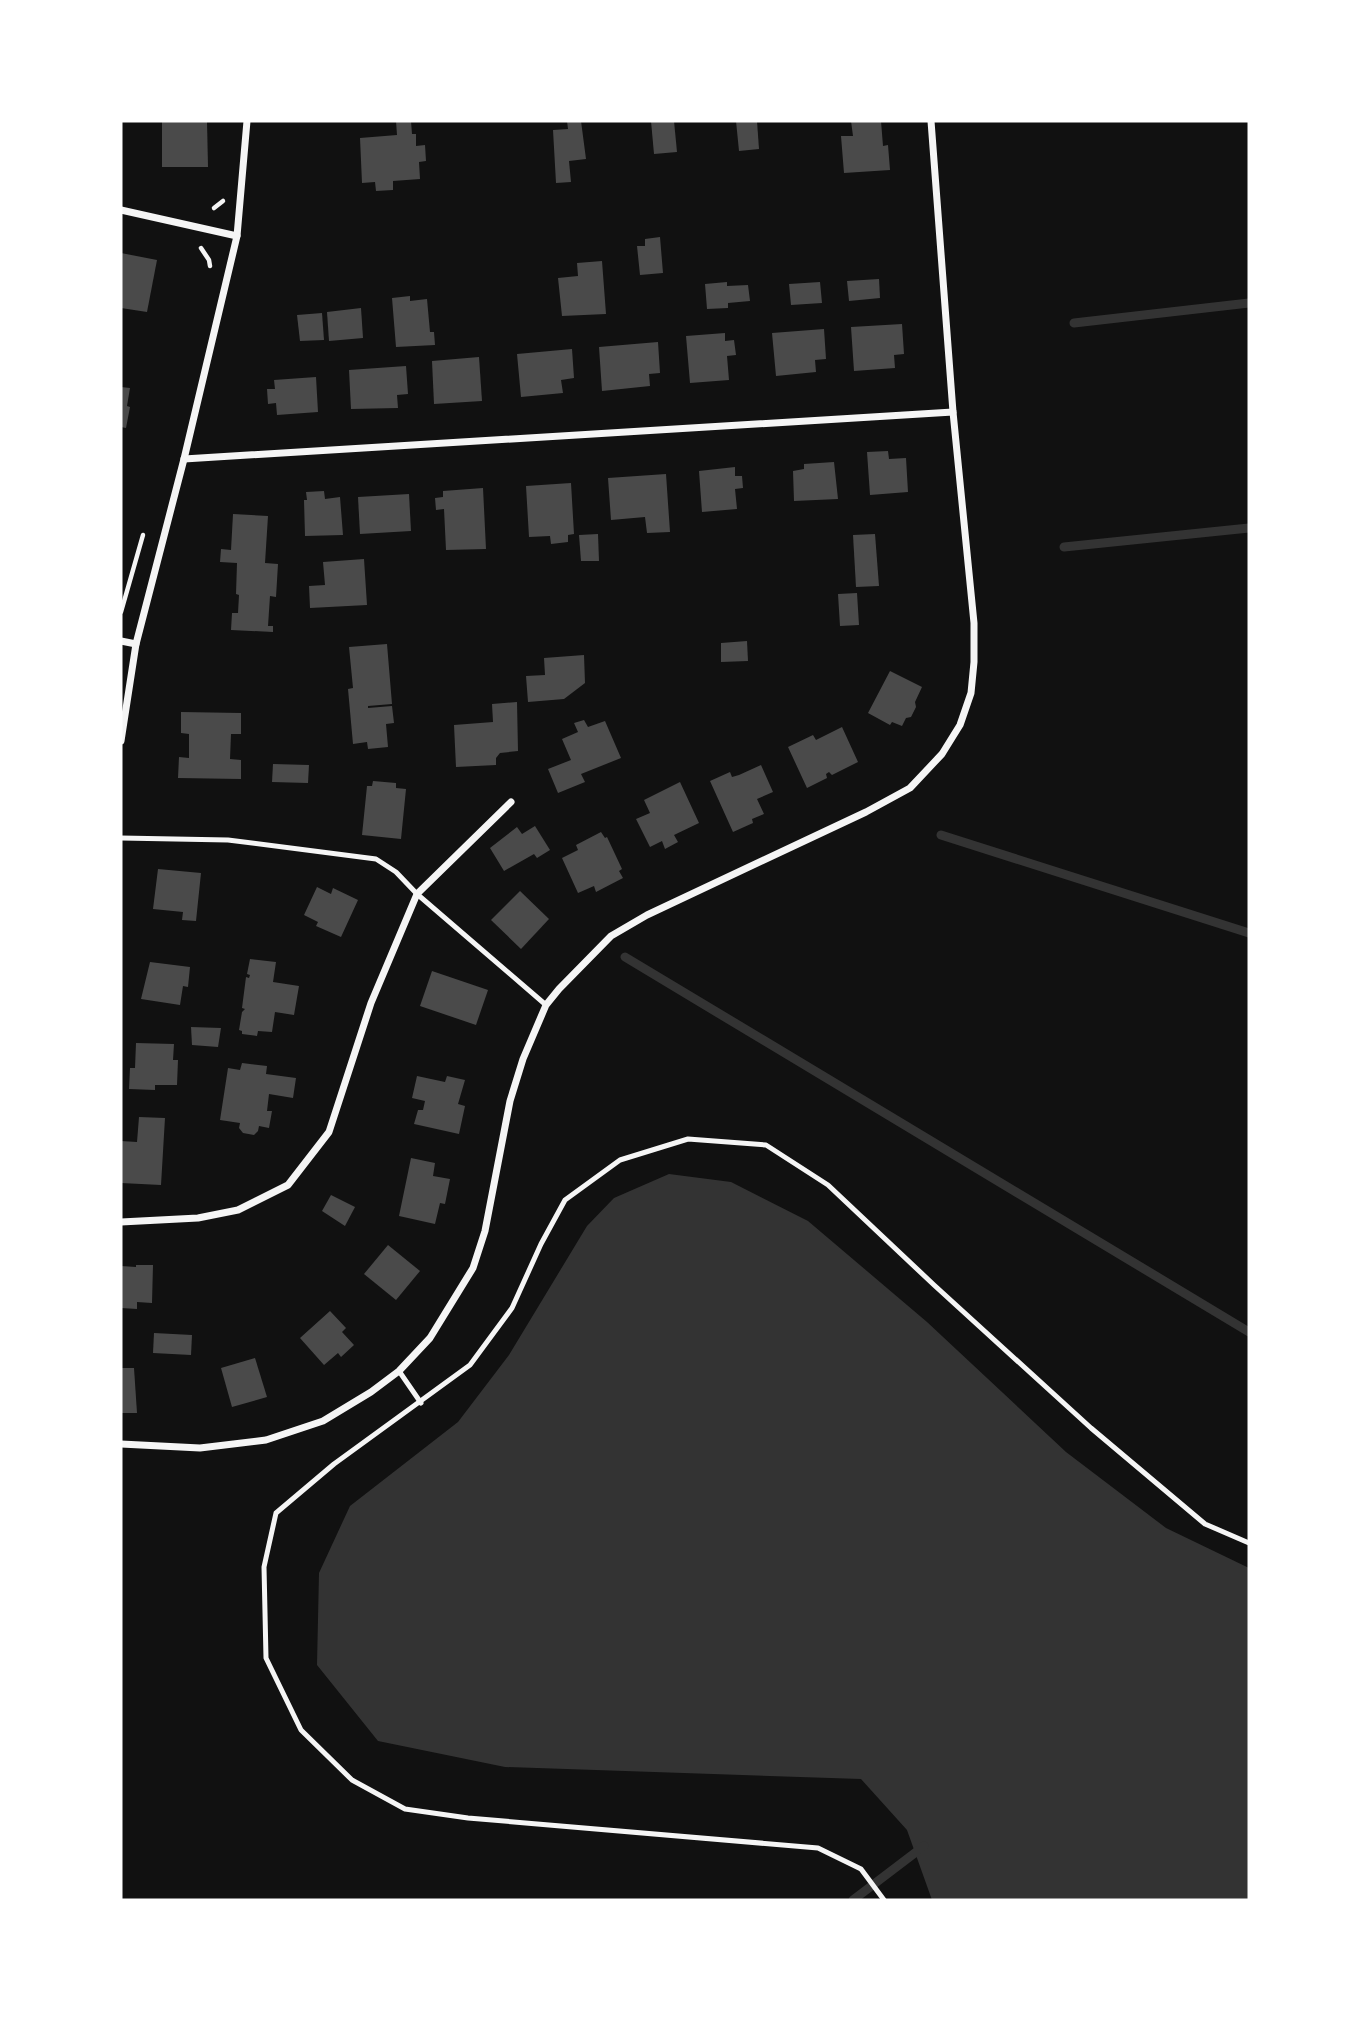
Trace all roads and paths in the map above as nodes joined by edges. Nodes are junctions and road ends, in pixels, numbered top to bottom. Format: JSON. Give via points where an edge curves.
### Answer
{"nodes":[{"id":1,"x":247,"y":121,"type":"edge"},
{"id":2,"x":931,"y":121,"type":"edge"},
{"id":3,"x":121,"y":210,"type":"edge"},
{"id":4,"x":237,"y":236,"type":"junction"},
{"id":5,"x":953,"y":412,"type":"junction"},
{"id":6,"x":184,"y":459,"type":"junction"},
{"id":7,"x":121,"y":641,"type":"edge"},
{"id":8,"x":135,"y":644,"type":"junction"},
{"id":9,"x":121,"y":741,"type":"edge"},
{"id":10,"x":510,"y":802,"type":"dead end"},
{"id":11,"x":121,"y":838,"type":"edge"},
{"id":12,"x":416,"y":894,"type":"junction"},
{"id":13,"x":546,"y":1005,"type":"junction"},
{"id":14,"x":121,"y":1222,"type":"edge"},
{"id":15,"x":399,"y":1371,"type":"junction"},
{"id":16,"x":421,"y":1402,"type":"junction"},
{"id":17,"x":121,"y":1444,"type":"edge"},
{"id":18,"x":1249,"y":1543,"type":"edge"},
{"id":19,"x":884,"y":1900,"type":"edge"}],
"edges":[{"from":1,"to":4,"type":"street"},
{"from":2,"to":5,"type":"street"},
{"from":3,"to":4,"type":"street"},
{"from":4,"to":6,"type":"street"},
{"from":5,"to":6,"type":"street"},
{"from":5,"to":13,"type":"street","via":[[974,662],[971,694],[960,725],[942,754],[911,788],[611,936]]},
{"from":6,"to":8,"type":"street"},
{"from":7,"to":8,"type":"street"},
{"from":8,"to":9,"type":"street"},
{"from":10,"to":12,"type":"street"},
{"from":11,"to":12,"type":"lane","via":[[228,840],[376,859]]},
{"from":12,"to":13,"type":"lane"},
{"from":12,"to":14,"type":"street","via":[[371,1003],[330,1132],[289,1185],[238,1210],[198,1218]]},
{"from":13,"to":15,"type":"street","via":[[510,1101],[485,1231],[473,1268],[430,1338]]},
{"from":15,"to":16,"type":"lane"},
{"from":15,"to":17,"type":"street","via":[[323,1422],[266,1440],[200,1448]]},
{"from":16,"to":18,"type":"lane","via":[[470,1365],[512,1308],[565,1200],[620,1160],[688,1139],[766,1145],[828,1185],[1091,1429],[1205,1524]]},
{"from":16,"to":19,"type":"lane","via":[[334,1464],[276,1513],[264,1567],[266,1658],[301,1730],[352,1780],[405,1809],[818,1848],[860,1870]]}]}
